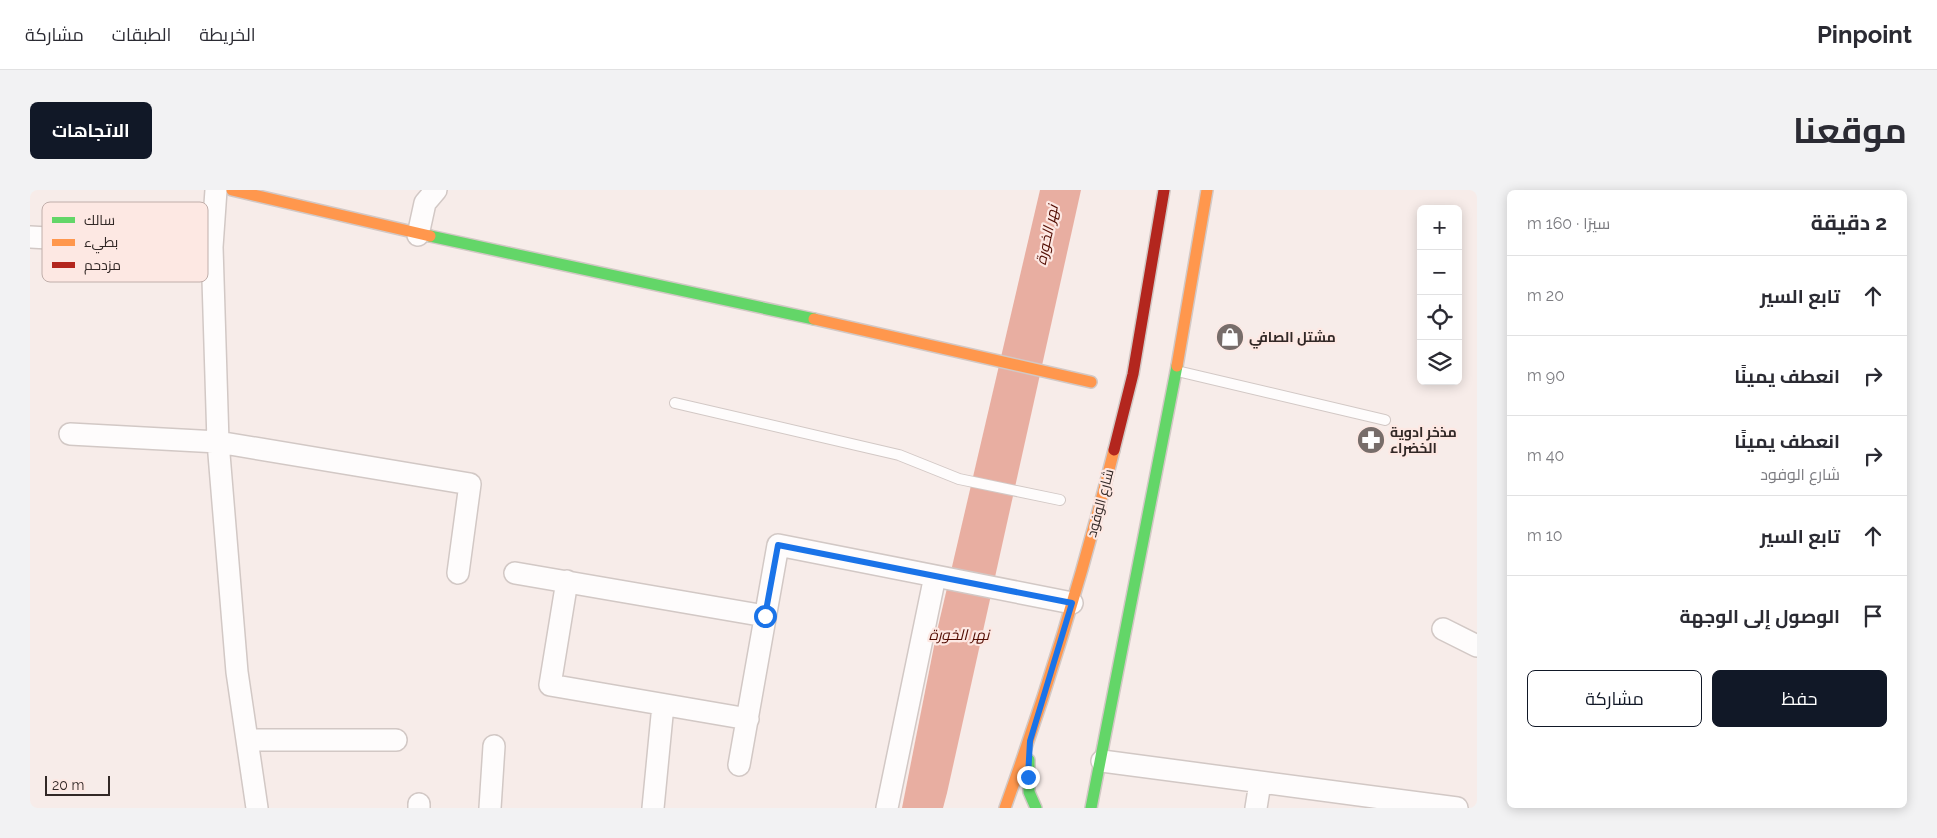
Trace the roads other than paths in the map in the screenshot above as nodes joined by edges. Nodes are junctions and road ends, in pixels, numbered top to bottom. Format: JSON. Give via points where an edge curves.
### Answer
{"nodes":[{"id":1,"x":216,"y":190,"type":"edge"},
{"id":2,"x":232,"y":190,"type":"edge"},
{"id":3,"x":436,"y":190,"type":"edge"},
{"id":4,"x":1164,"y":190,"type":"edge"},
{"id":5,"x":1207,"y":190,"type":"edge"},
{"id":6,"x":418,"y":235,"type":"junction"},
{"id":7,"x":208,"y":247,"type":"edge"},
{"id":8,"x":212,"y":247,"type":"junction"},
{"id":9,"x":1176,"y":370,"type":"junction"},
{"id":10,"x":1091,"y":382,"type":"dead end"},
{"id":11,"x":675,"y":403,"type":"dead end"},
{"id":12,"x":1385,"y":420,"type":"dead end"},
{"id":13,"x":70,"y":434,"type":"dead end"},
{"id":14,"x":218,"y":442,"type":"junction"},
{"id":15,"x":1060,"y":500,"type":"dead end"},
{"id":16,"x":515,"y":572,"type":"dead end"},
{"id":17,"x":458,"y":573,"type":"dead end"},
{"id":18,"x":935,"y":576,"type":"junction"},
{"id":19,"x":568,"y":581,"type":"junction"},
{"id":20,"x":1072,"y":603,"type":"junction"},
{"id":21,"x":765,"y":616,"type":"junction"},
{"id":22,"x":1443,"y":629,"type":"dead end"},
{"id":23,"x":1477,"y":646,"type":"edge"},
{"id":24,"x":663,"y":705,"type":"junction"},
{"id":25,"x":748,"y":719,"type":"junction"},
{"id":26,"x":247,"y":740,"type":"junction"},
{"id":27,"x":396,"y":740,"type":"dead end"},
{"id":28,"x":1030,"y":741,"type":"junction"},
{"id":29,"x":494,"y":746,"type":"dead end"},
{"id":30,"x":1102,"y":761,"type":"junction"},
{"id":31,"x":739,"y":765,"type":"dead end"},
{"id":32,"x":1260,"y":783,"type":"junction"},
{"id":33,"x":1370,"y":802,"type":"edge"},
{"id":34,"x":1092,"y":804,"type":"edge"},
{"id":35,"x":257,"y":808,"type":"edge"},
{"id":36,"x":490,"y":808,"type":"edge"},
{"id":37,"x":653,"y":808,"type":"edge"},
{"id":38,"x":887,"y":808,"type":"edge"},
{"id":39,"x":1005,"y":808,"type":"edge"},
{"id":40,"x":1036,"y":808,"type":"edge"},
{"id":41,"x":1080,"y":808,"type":"edge"},
{"id":42,"x":1256,"y":808,"type":"edge"},
{"id":43,"x":1457,"y":808,"type":"edge"}],
"edges":[{"from":1,"to":8,"type":"street"},
{"from":2,"to":6,"type":"main road"},
{"from":3,"to":6,"type":"street","via":[[425,203]]},
{"from":4,"to":20,"type":"main road","name":"شارع الوفود","via":[[1133,374]]},
{"from":5,"to":9,"type":"main road"},
{"from":6,"to":10,"type":"main road","via":[[903,338]]},
{"from":7,"to":8,"type":"street"},
{"from":8,"to":14,"type":"street"},
{"from":9,"to":12,"type":"lane"},
{"from":9,"to":30,"type":"main road"},
{"from":11,"to":15,"type":"lane","via":[[899,455],[959,479]]},
{"from":13,"to":14,"type":"street"},
{"from":14,"to":17,"type":"street","via":[[470,484]]},
{"from":14,"to":26,"type":"street","via":[[237,672]]},
{"from":16,"to":19,"type":"street"},
{"from":18,"to":20,"type":"street"},
{"from":18,"to":21,"type":"street","via":[[778,545]]},
{"from":18,"to":38,"type":"street"},
{"from":19,"to":21,"type":"street"},
{"from":19,"to":24,"type":"street","via":[[550,685]]},
{"from":20,"to":28,"type":"main road","name":"شارع الوفود"},
{"from":21,"to":25,"type":"street"},
{"from":22,"to":23,"type":"street"},
{"from":24,"to":25,"type":"street"},
{"from":24,"to":37,"type":"street"},
{"from":25,"to":31,"type":"street"},
{"from":26,"to":27,"type":"street"},
{"from":26,"to":35,"type":"street"},
{"from":28,"to":39,"type":"main road","name":"شارع الوفود"},
{"from":28,"to":40,"type":"main road","via":[[1028,792]]},
{"from":29,"to":36,"type":"street"},
{"from":30,"to":32,"type":"street"},
{"from":30,"to":34,"type":"main road"},
{"from":32,"to":33,"type":"street"},
{"from":32,"to":42,"type":"street"},
{"from":33,"to":43,"type":"street"},
{"from":34,"to":41,"type":"main road"}]}
